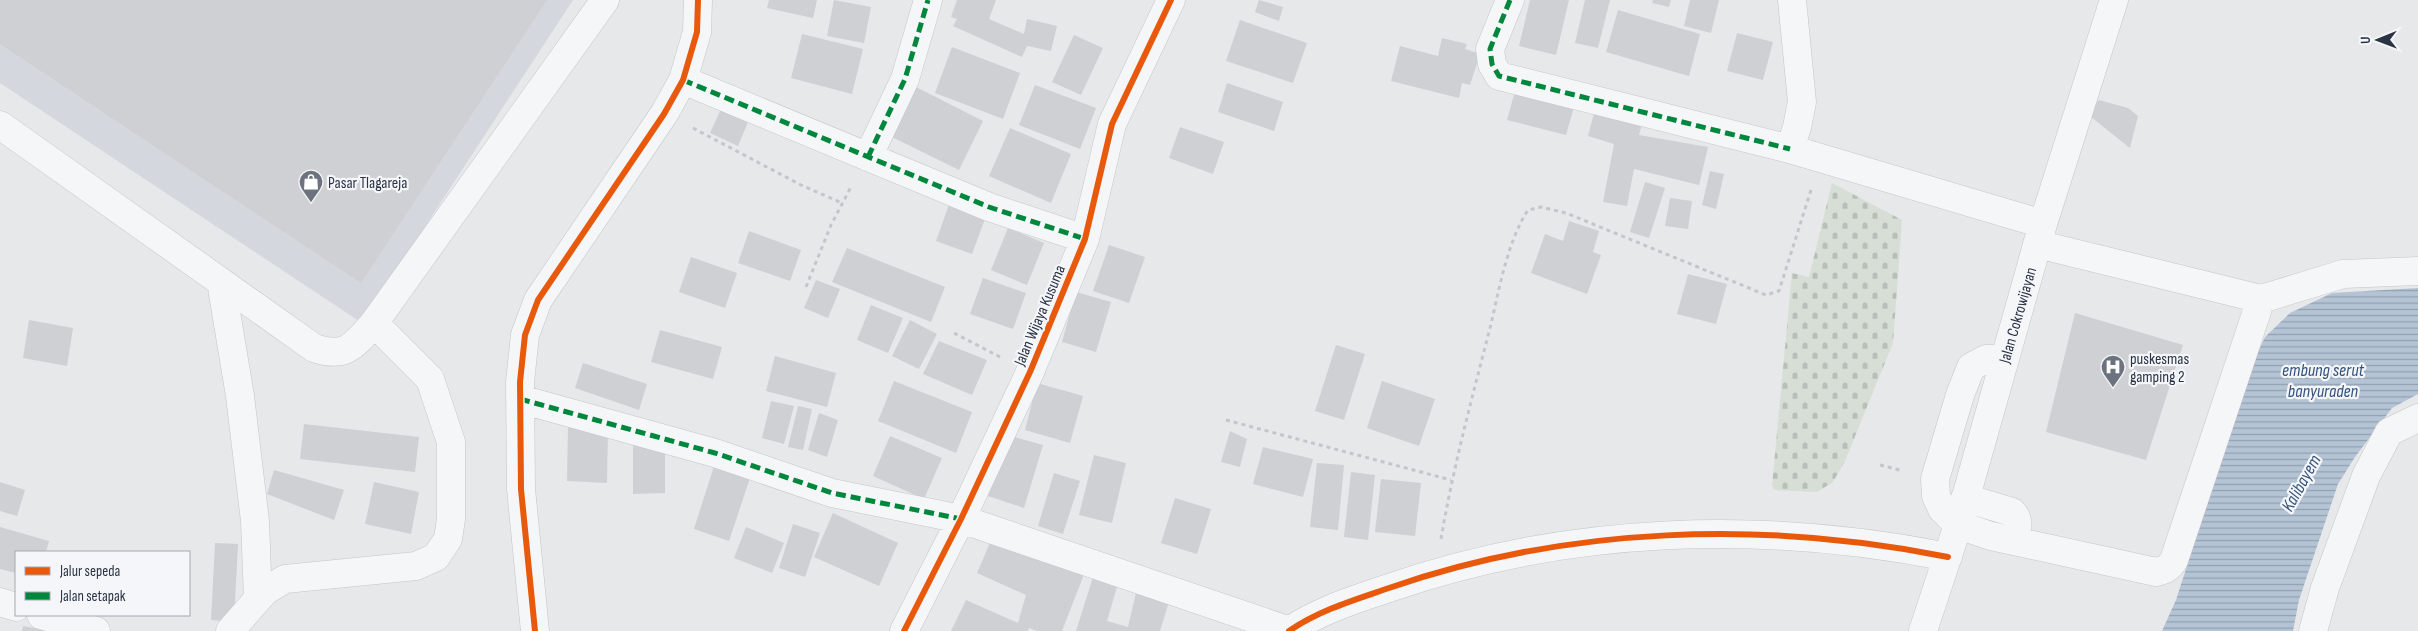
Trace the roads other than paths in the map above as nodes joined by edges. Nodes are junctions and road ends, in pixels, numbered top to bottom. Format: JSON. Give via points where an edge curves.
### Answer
{"nodes":[{"id":1,"x":605,"y":0,"type":"edge"},
{"id":2,"x":698,"y":0,"type":"edge"},
{"id":3,"x":928,"y":0,"type":"edge"},
{"id":4,"x":1171,"y":0,"type":"edge"},
{"id":5,"x":1510,"y":0,"type":"edge"},
{"id":6,"x":1792,"y":0,"type":"edge"},
{"id":7,"x":2114,"y":0,"type":"edge"},
{"id":8,"x":683,"y":80,"type":"junction"},
{"id":9,"x":0,"y":125,"type":"edge"},
{"id":10,"x":1790,"y":149,"type":"junction"},
{"id":11,"x":868,"y":156,"type":"junction"},
{"id":12,"x":2040,"y":234,"type":"junction"},
{"id":13,"x":1085,"y":239,"type":"junction"},
{"id":14,"x":2418,"y":271,"type":"edge"},
{"id":15,"x":221,"y":282,"type":"junction"},
{"id":16,"x":2261,"y":299,"type":"junction"},
{"id":17,"x":374,"y":324,"type":"junction"},
{"id":18,"x":2005,"y":359,"type":"junction"},
{"id":19,"x":520,"y":399,"type":"junction"},
{"id":20,"x":2418,"y":418,"type":"edge"},
{"id":21,"x":1966,"y":498,"type":"junction"},
{"id":22,"x":961,"y":520,"type":"junction"},
{"id":23,"x":1958,"y":525,"type":"junction"},
{"id":24,"x":2014,"y":541,"type":"junction"},
{"id":25,"x":1948,"y":557,"type":"junction"},
{"id":26,"x":258,"y":599,"type":"junction"},
{"id":27,"x":0,"y":602,"type":"edge"},
{"id":28,"x":15,"y":607,"type":"edge"},
{"id":29,"x":44,"y":616,"type":"edge"},
{"id":30,"x":96,"y":631,"type":"edge"},
{"id":31,"x":230,"y":631,"type":"edge"},
{"id":32,"x":536,"y":631,"type":"edge"},
{"id":33,"x":904,"y":631,"type":"edge"},
{"id":34,"x":1290,"y":631,"type":"edge"},
{"id":35,"x":1923,"y":631,"type":"edge"},
{"id":36,"x":2313,"y":631,"type":"edge"}],
"edges":[{"from":1,"to":17,"type":"street"},
{"from":2,"to":8,"type":"street","via":[[697,32]]},
{"from":3,"to":11,"type":"street","via":[[906,79]]},
{"from":4,"to":13,"type":"street","name":"Jalan Wijaya Kusuma","via":[[1112,124]]},
{"from":5,"to":10,"type":"street","via":[[1490,49],[1492,64],[1499,76]]},
{"from":6,"to":10,"type":"street","via":[[1802,102]]},
{"from":7,"to":12,"type":"street","name":"Jalan Cokrowijayan"},
{"from":8,"to":11,"type":"street"},
{"from":8,"to":19,"type":"street","via":[[664,114],[538,300],[525,335]]},
{"from":9,"to":15,"type":"street"},
{"from":10,"to":12,"type":"street"},
{"from":11,"to":13,"type":"street","via":[[989,207]]},
{"from":12,"to":16,"type":"street"},
{"from":12,"to":18,"type":"street","name":"Jalan Cokrowijayan"},
{"from":13,"to":22,"type":"street","name":"Jalan Wijaya Kusuma","via":[[1030,372]]},
{"from":14,"to":16,"type":"street","via":[[2342,274]]},
{"from":15,"to":17,"type":"street","via":[[314,348],[329,353],[342,351],[357,342]]},
{"from":15,"to":26,"type":"street","via":[[240,396],[255,521]]},
{"from":16,"to":24,"type":"street","via":[[2169,567],[2156,572]]},
{"from":17,"to":26,"type":"street","via":[[430,379],[451,442],[448,539],[436,557],[416,566],[285,579],[274,584]]},
{"from":18,"to":21,"type":"street","name":"Jalan Cokrowijayan"},
{"from":18,"to":23,"type":"street","via":[[1986,359],[1972,367],[1960,395],[1935,479],[1936,496],[1942,510]]},
{"from":19,"to":22,"type":"street","via":[[715,453],[832,493]]},
{"from":19,"to":32,"type":"street","via":[[521,489]]},
{"from":20,"to":36,"type":"street","via":[[2389,432],[2366,476],[2325,588]]},
{"from":21,"to":23,"type":"street","name":"Jalan Cokrowijayan"},
{"from":21,"to":24,"type":"street","via":[[2012,512],[2018,525]]},
{"from":22,"to":33,"type":"street","name":"Jalan Wijaya Kusuma"},
{"from":22,"to":34,"type":"street"},
{"from":23,"to":24,"type":"street"},
{"from":23,"to":25,"type":"street","name":"Jalan Cokrowijayan"},
{"from":25,"to":34,"type":"street","via":[[1894,546],[1759,535],[1578,542],[1435,572],[1324,610]]},
{"from":25,"to":35,"type":"street","name":"Jalan Cokrowijayan"},
{"from":26,"to":31,"type":"street"},
{"from":27,"to":28,"type":"street"},
{"from":29,"to":30,"type":"street"}]}
